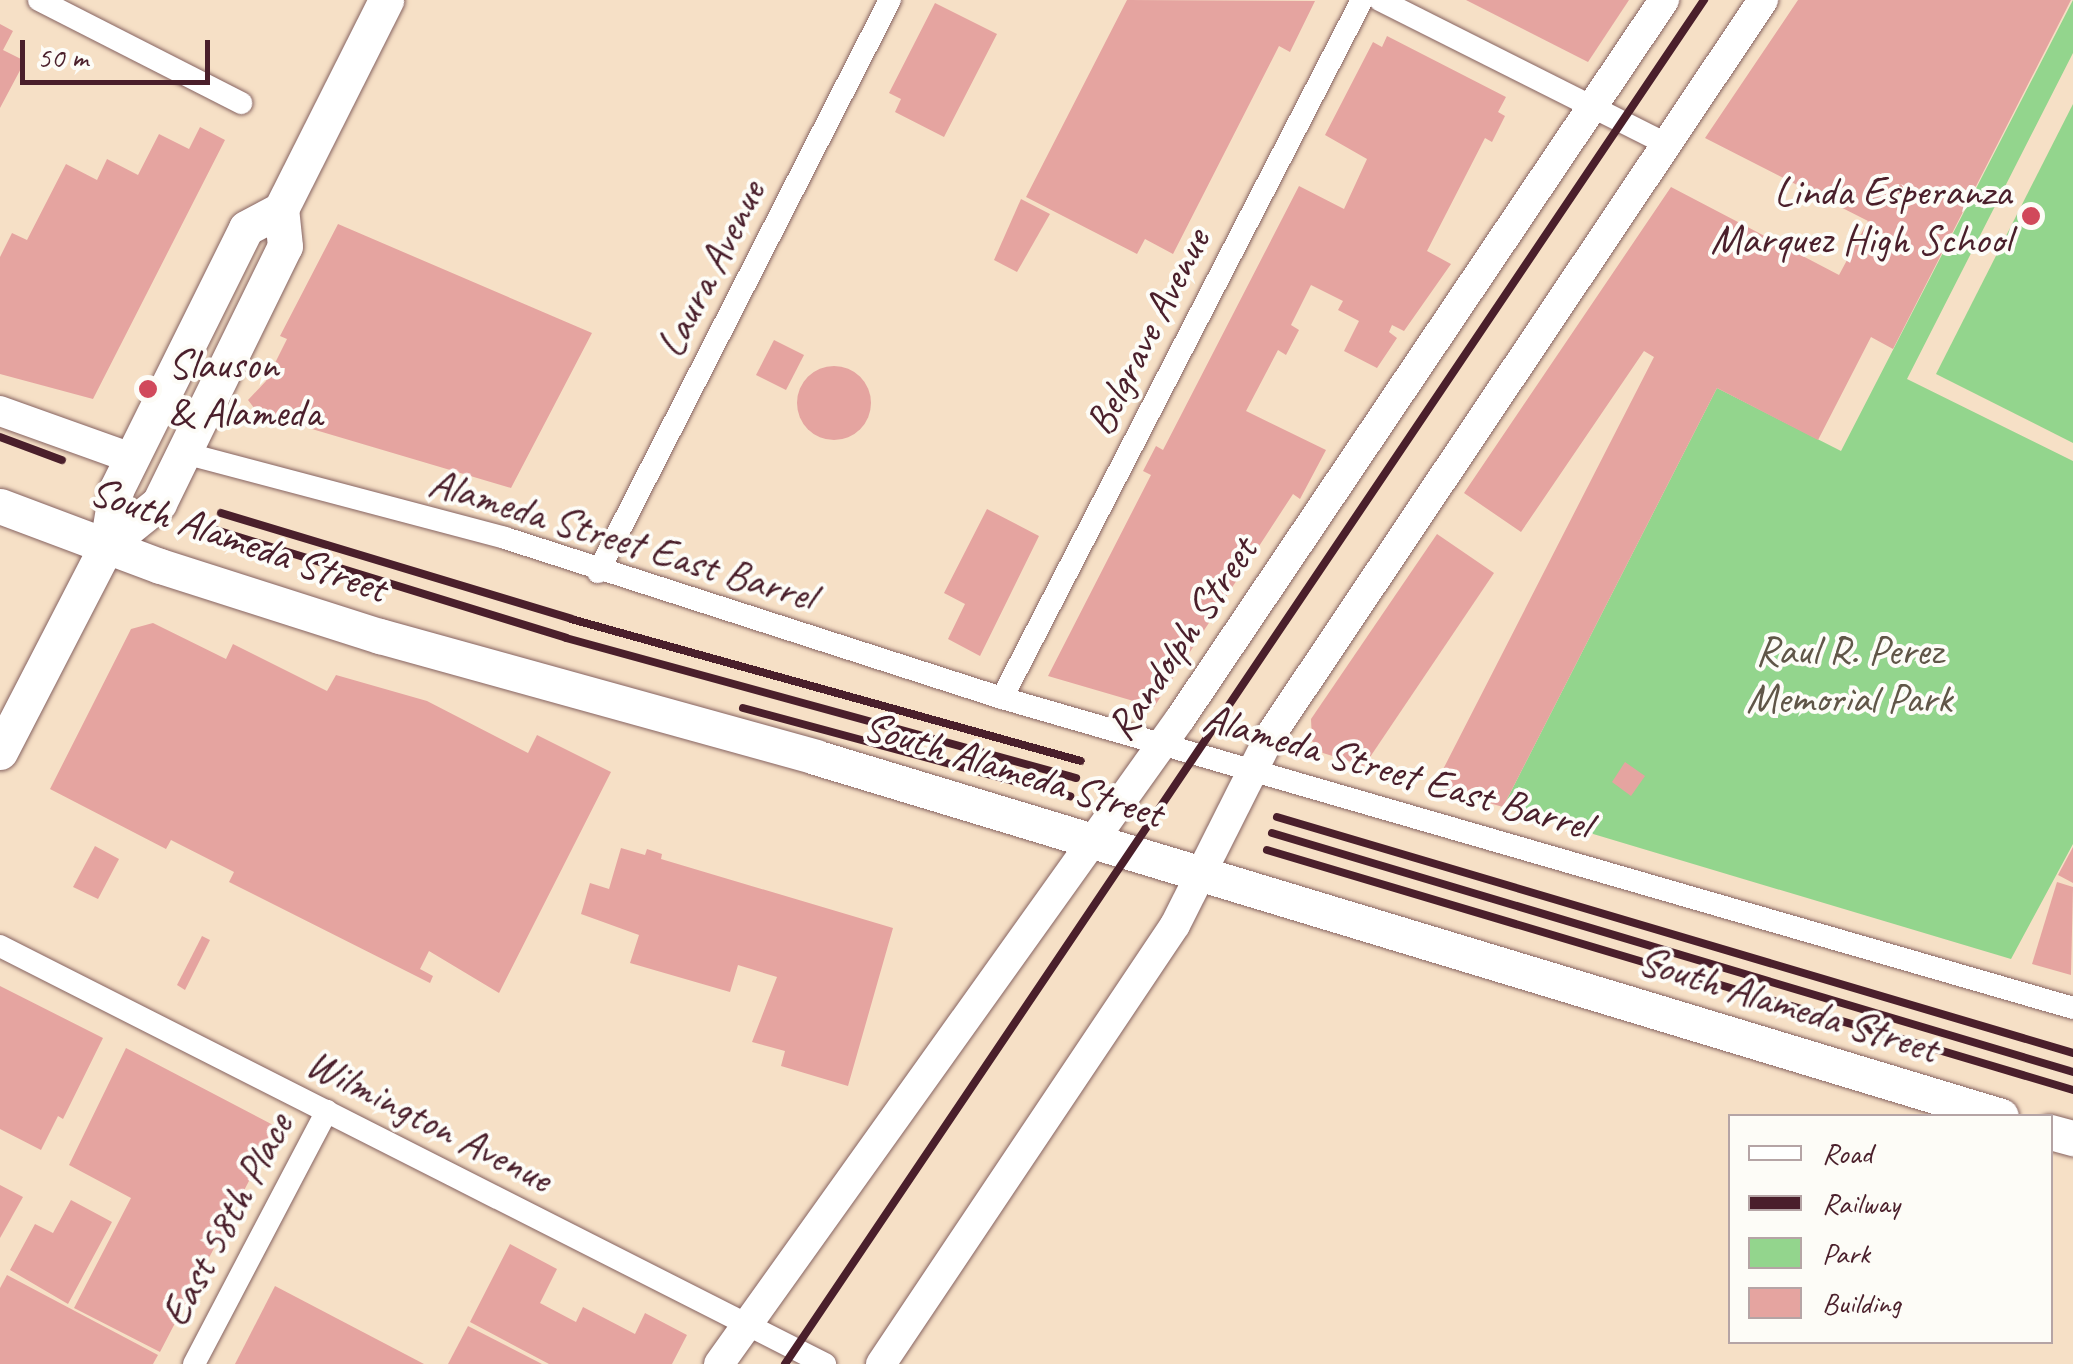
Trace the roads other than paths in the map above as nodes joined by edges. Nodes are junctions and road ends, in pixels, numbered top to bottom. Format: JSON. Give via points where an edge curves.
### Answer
{"nodes":[{"id":1,"x":39,"y":0,"type":"edge"},
{"id":2,"x":386,"y":0,"type":"edge"},
{"id":3,"x":890,"y":0,"type":"edge"},
{"id":4,"x":1362,"y":0,"type":"edge"},
{"id":5,"x":1380,"y":0,"type":"edge"},
{"id":6,"x":1664,"y":0,"type":"edge"},
{"id":7,"x":1763,"y":0,"type":"edge"},
{"id":8,"x":241,"y":104,"type":"dead end"},
{"id":9,"x":1592,"y":108,"type":"junction"},
{"id":10,"x":1666,"y":144,"type":"junction"},
{"id":11,"x":280,"y":209,"type":"junction"},
{"id":12,"x":0,"y":411,"type":"edge"},
{"id":13,"x":184,"y":453,"type":"junction"},
{"id":14,"x":131,"y":458,"type":"junction"},
{"id":15,"x":0,"y":506,"type":"edge"},
{"id":16,"x":107,"y":546,"type":"junction"},
{"id":17,"x":598,"y":572,"type":"junction"},
{"id":18,"x":1002,"y":698,"type":"junction"},
{"id":19,"x":1163,"y":743,"type":"junction"},
{"id":20,"x":0,"y":752,"type":"edge"},
{"id":21,"x":1255,"y":768,"type":"junction"},
{"id":22,"x":1094,"y":842,"type":"junction"},
{"id":23,"x":1202,"y":876,"type":"junction"},
{"id":24,"x":0,"y":946,"type":"edge"},
{"id":25,"x":2073,"y":1008,"type":"edge"},
{"id":26,"x":327,"y":1112,"type":"junction"},
{"id":27,"x":1993,"y":1114,"type":"edge"},
{"id":28,"x":746,"y":1324,"type":"junction"},
{"id":29,"x":194,"y":1364,"type":"edge"},
{"id":30,"x":719,"y":1364,"type":"edge"},
{"id":31,"x":825,"y":1364,"type":"edge"},
{"id":32,"x":881,"y":1364,"type":"edge"}],
"edges":[{"from":1,"to":8,"type":"street"},
{"from":2,"to":11,"type":"main road"},
{"from":3,"to":17,"type":"street","name":"Laura Avenue"},
{"from":4,"to":18,"type":"street","name":"Belgrave Avenue"},
{"from":5,"to":9,"type":"street"},
{"from":6,"to":9,"type":"street","name":"Randolph Street"},
{"from":7,"to":10,"type":"street"},
{"from":9,"to":10,"type":"street"},
{"from":9,"to":19,"type":"street","name":"Randolph Street"},
{"from":10,"to":21,"type":"street","via":[[1270,736]]},
{"from":11,"to":13,"type":"main road","via":[[286,246]]},
{"from":11,"to":14,"type":"main road","via":[[246,228]]},
{"from":12,"to":14,"type":"street","name":"South Alameda Street"},
{"from":13,"to":16,"type":"main road","via":[[159,503]]},
{"from":13,"to":17,"type":"street","name":"Alameda Street East Barrel","via":[[506,538]]},
{"from":14,"to":16,"type":"main road","via":[[116,490]]},
{"from":15,"to":16,"type":"main road","name":"South Alameda Street"},
{"from":16,"to":20,"type":"main road"},
{"from":16,"to":22,"type":"main road","name":"South Alameda Street","via":[[380,636]]},
{"from":17,"to":18,"type":"street","name":"Alameda Street East Barrel"},
{"from":18,"to":19,"type":"street","name":"Alameda Street East Barrel"},
{"from":19,"to":21,"type":"street","name":"Alameda Street East Barrel"},
{"from":19,"to":22,"type":"street","name":"Randolph Street"},
{"from":21,"to":23,"type":"street"},
{"from":21,"to":25,"type":"street","name":"Alameda Street East Barrel"},
{"from":22,"to":23,"type":"main road","name":"South Alameda Street"},
{"from":22,"to":28,"type":"street","name":"Randolph Street"},
{"from":23,"to":27,"type":"main road","name":"South Alameda Street"},
{"from":23,"to":32,"type":"street"},
{"from":24,"to":26,"type":"street","name":"Wilmington Avenue"},
{"from":26,"to":28,"type":"street","name":"Wilmington Avenue"},
{"from":26,"to":29,"type":"street","name":"East 58th Place"},
{"from":28,"to":30,"type":"street","name":"Randolph Street"},
{"from":28,"to":31,"type":"street","name":"Wilmington Avenue"}]}
